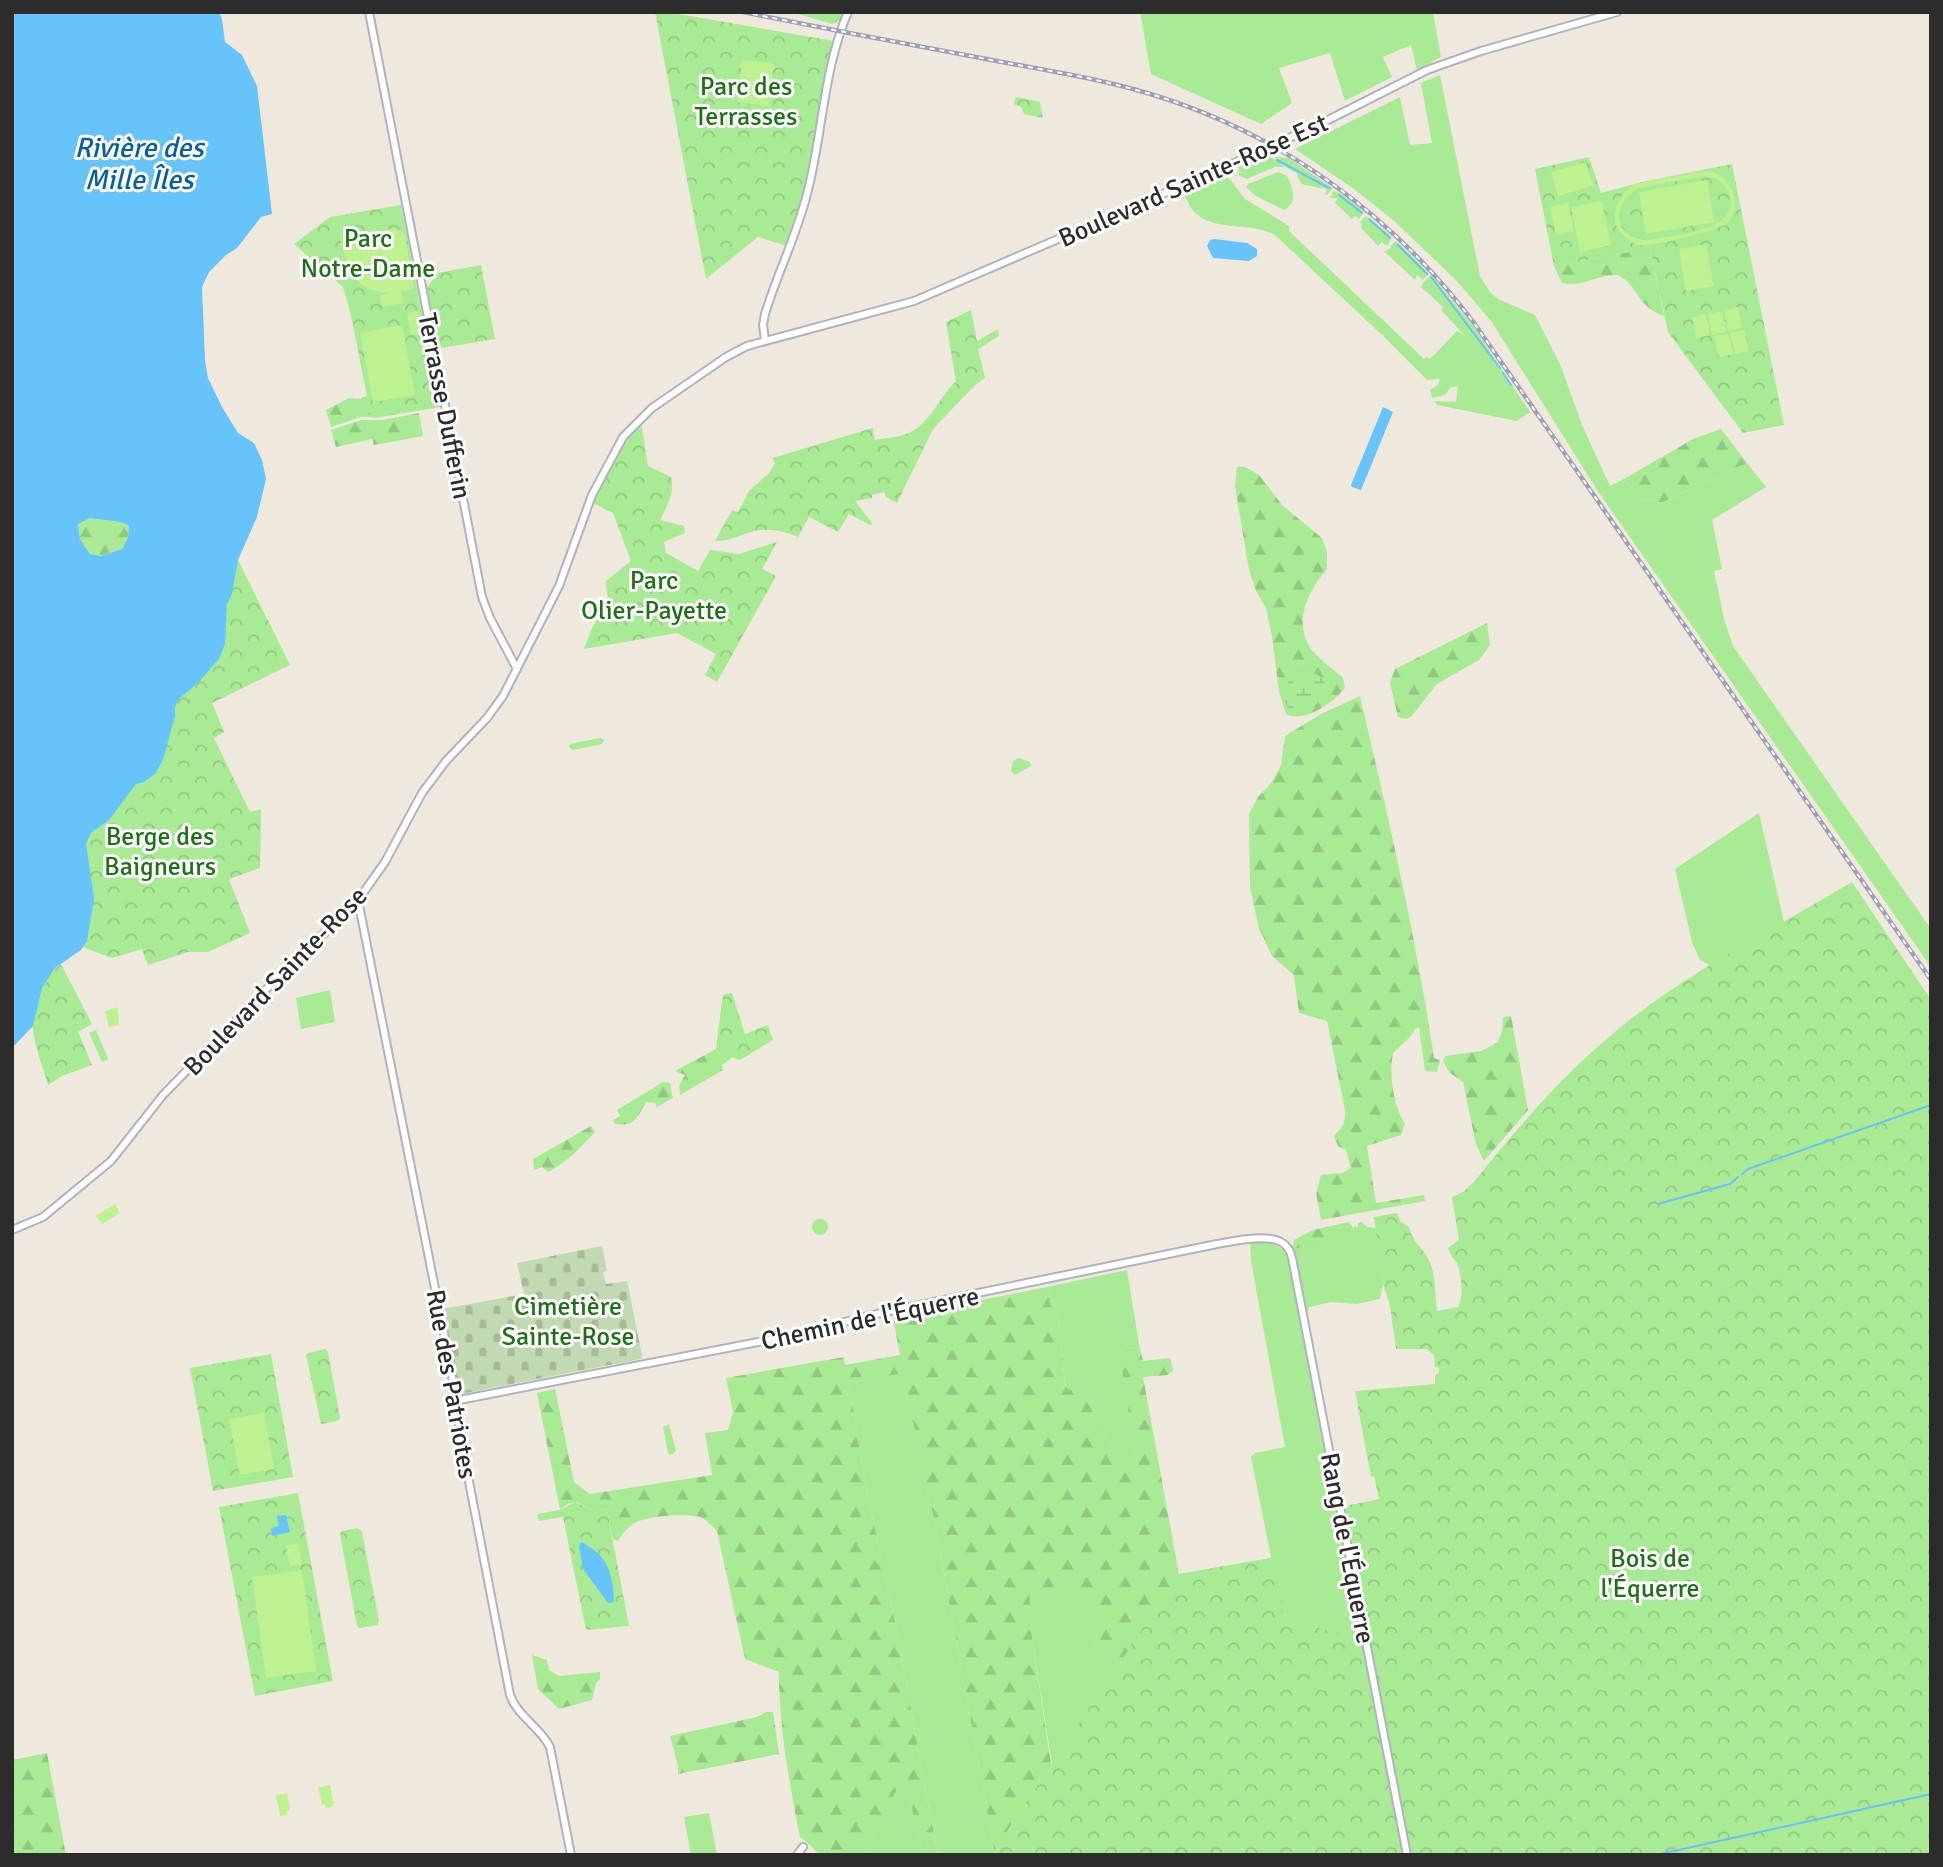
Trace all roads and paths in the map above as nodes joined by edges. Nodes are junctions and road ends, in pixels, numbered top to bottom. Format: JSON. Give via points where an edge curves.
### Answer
{"nodes":[{"id":1,"x":369,"y":12,"type":"edge"},
{"id":2,"x":848,"y":12,"type":"edge"},
{"id":3,"x":1617,"y":12,"type":"edge"},
{"id":4,"x":765,"y":340,"type":"junction"},
{"id":5,"x":517,"y":668,"type":"junction"},
{"id":6,"x":358,"y":900,"type":"junction"},
{"id":7,"x":12,"y":1230,"type":"edge"},
{"id":8,"x":1284,"y":1243,"type":"joint"},
{"id":9,"x":454,"y":1401,"type":"junction"},
{"id":10,"x":803,"y":1847,"type":"dead end"},
{"id":11,"x":571,"y":1855,"type":"edge"},
{"id":12,"x":797,"y":1855,"type":"edge"},
{"id":13,"x":1407,"y":1855,"type":"edge"}],
"edges":[{"from":1,"to":5,"type":"street","name":"Terrasse Dufferin","via":[[482,597]]},
{"from":2,"to":4,"type":"street","via":[[827,80],[807,195],[764,318]]},
{"from":3,"to":4,"type":"street","name":"Boulevard Sainte-Rose Est","via":[[1427,70],[1241,160],[920,299]]},
{"from":4,"to":5,"type":"street","name":"Boulevard Sainte-Rose","via":[[725,357],[651,409],[622,437],[594,491],[559,586]]},
{"from":5,"to":6,"type":"street","name":"Boulevard Sainte-Rose","via":[[490,715],[422,793],[385,862]]},
{"from":6,"to":7,"type":"street","name":"Boulevard Sainte-Rose","via":[[163,1095],[111,1161],[43,1217]]},
{"from":6,"to":9,"type":"street","name":"Rue des Patriotes"},
{"from":8,"to":9,"type":"street","name":"Chemin de l'Équerre","via":[[1267,1238],[1217,1244],[891,1310],[781,1338]]},
{"from":8,"to":13,"type":"street","name":"Rang de l'Équerre","via":[[1294,1269]]},
{"from":9,"to":11,"type":"street","name":"Rue des Patriotes","via":[[509,1695],[551,1749]]},
{"from":10,"to":12,"type":"street"}]}
